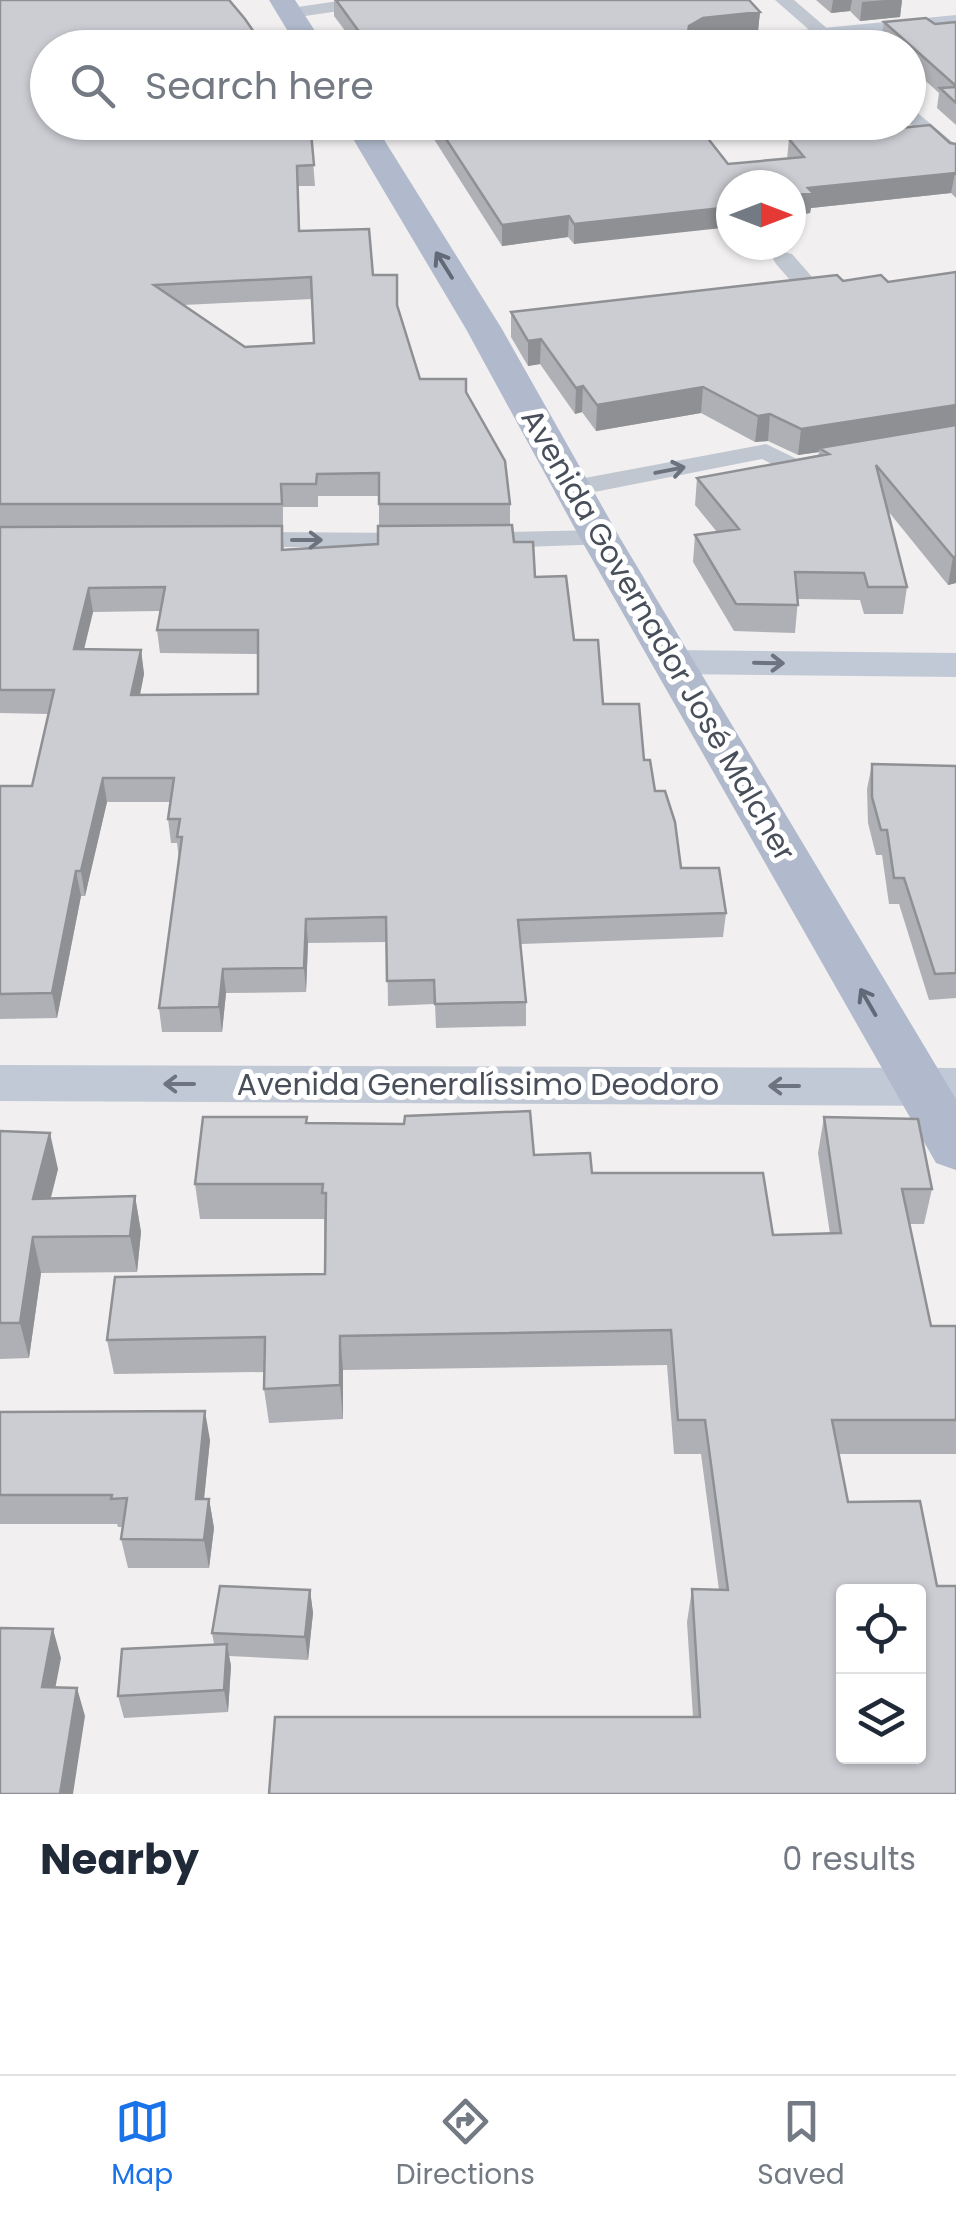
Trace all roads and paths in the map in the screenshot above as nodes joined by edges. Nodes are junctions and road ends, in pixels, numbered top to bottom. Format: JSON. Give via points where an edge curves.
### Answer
{"nodes":[{"id":1,"x":380,"y":0,"type":"edge"},
{"id":2,"x":784,"y":0,"type":"edge"},
{"id":3,"x":286,"y":6,"type":"edge"},
{"id":4,"x":956,"y":22,"type":"edge"},
{"id":5,"x":301,"y":30,"type":"edge"},
{"id":6,"x":821,"y":30,"type":"edge"},
{"id":7,"x":905,"y":30,"type":"edge"},
{"id":8,"x":926,"y":128,"type":"edge"},
{"id":9,"x":370,"y":140,"type":"edge"},
{"id":10,"x":956,"y":156,"type":"edge"},
{"id":11,"x":785,"y":260,"type":"edge"},
{"id":12,"x":812,"y":291,"type":"edge"},
{"id":13,"x":848,"y":458,"type":"edge"},
{"id":14,"x":574,"y":488,"type":"junction"},
{"id":15,"x":600,"y":538,"type":"junction"},
{"id":16,"x":221,"y":540,"type":"edge"},
{"id":17,"x":672,"y":662,"type":"junction"},
{"id":18,"x":956,"y":665,"type":"edge"},
{"id":19,"x":0,"y":1084,"type":"edge"},
{"id":20,"x":936,"y":1087,"type":"edge"},
{"id":21,"x":956,"y":1148,"type":"edge"}],
"edges":[{"from":1,"to":3,"type":"street"},
{"from":2,"to":6,"type":"street"},
{"from":3,"to":5,"type":"main road"},
{"from":4,"to":7,"type":"street"},
{"from":8,"to":10,"type":"street"},
{"from":14,"to":9,"type":"main road","name":"Avenida Governador José Malcher","one_way":true,"via":[[494,328]]},
{"from":11,"to":12,"type":"street"},
{"from":14,"to":13,"type":"street","one_way":true,"via":[[766,451],[793,467]]},
{"from":14,"to":15,"type":"main road","name":"Avenida Governador José Malcher"},
{"from":16,"to":15,"type":"street","one_way":true},
{"from":15,"to":17,"type":"main road","name":"Avenida Governador José Malcher"},
{"from":17,"to":18,"type":"street","one_way":true},
{"from":20,"to":17,"type":"main road","name":"Avenida Governador José Malcher","one_way":true},
{"from":20,"to":19,"type":"street","name":"Avenida Generalíssimo Deodoro","one_way":true},
{"from":20,"to":21,"type":"main road","name":"Avenida Governador José Malcher"}]}
